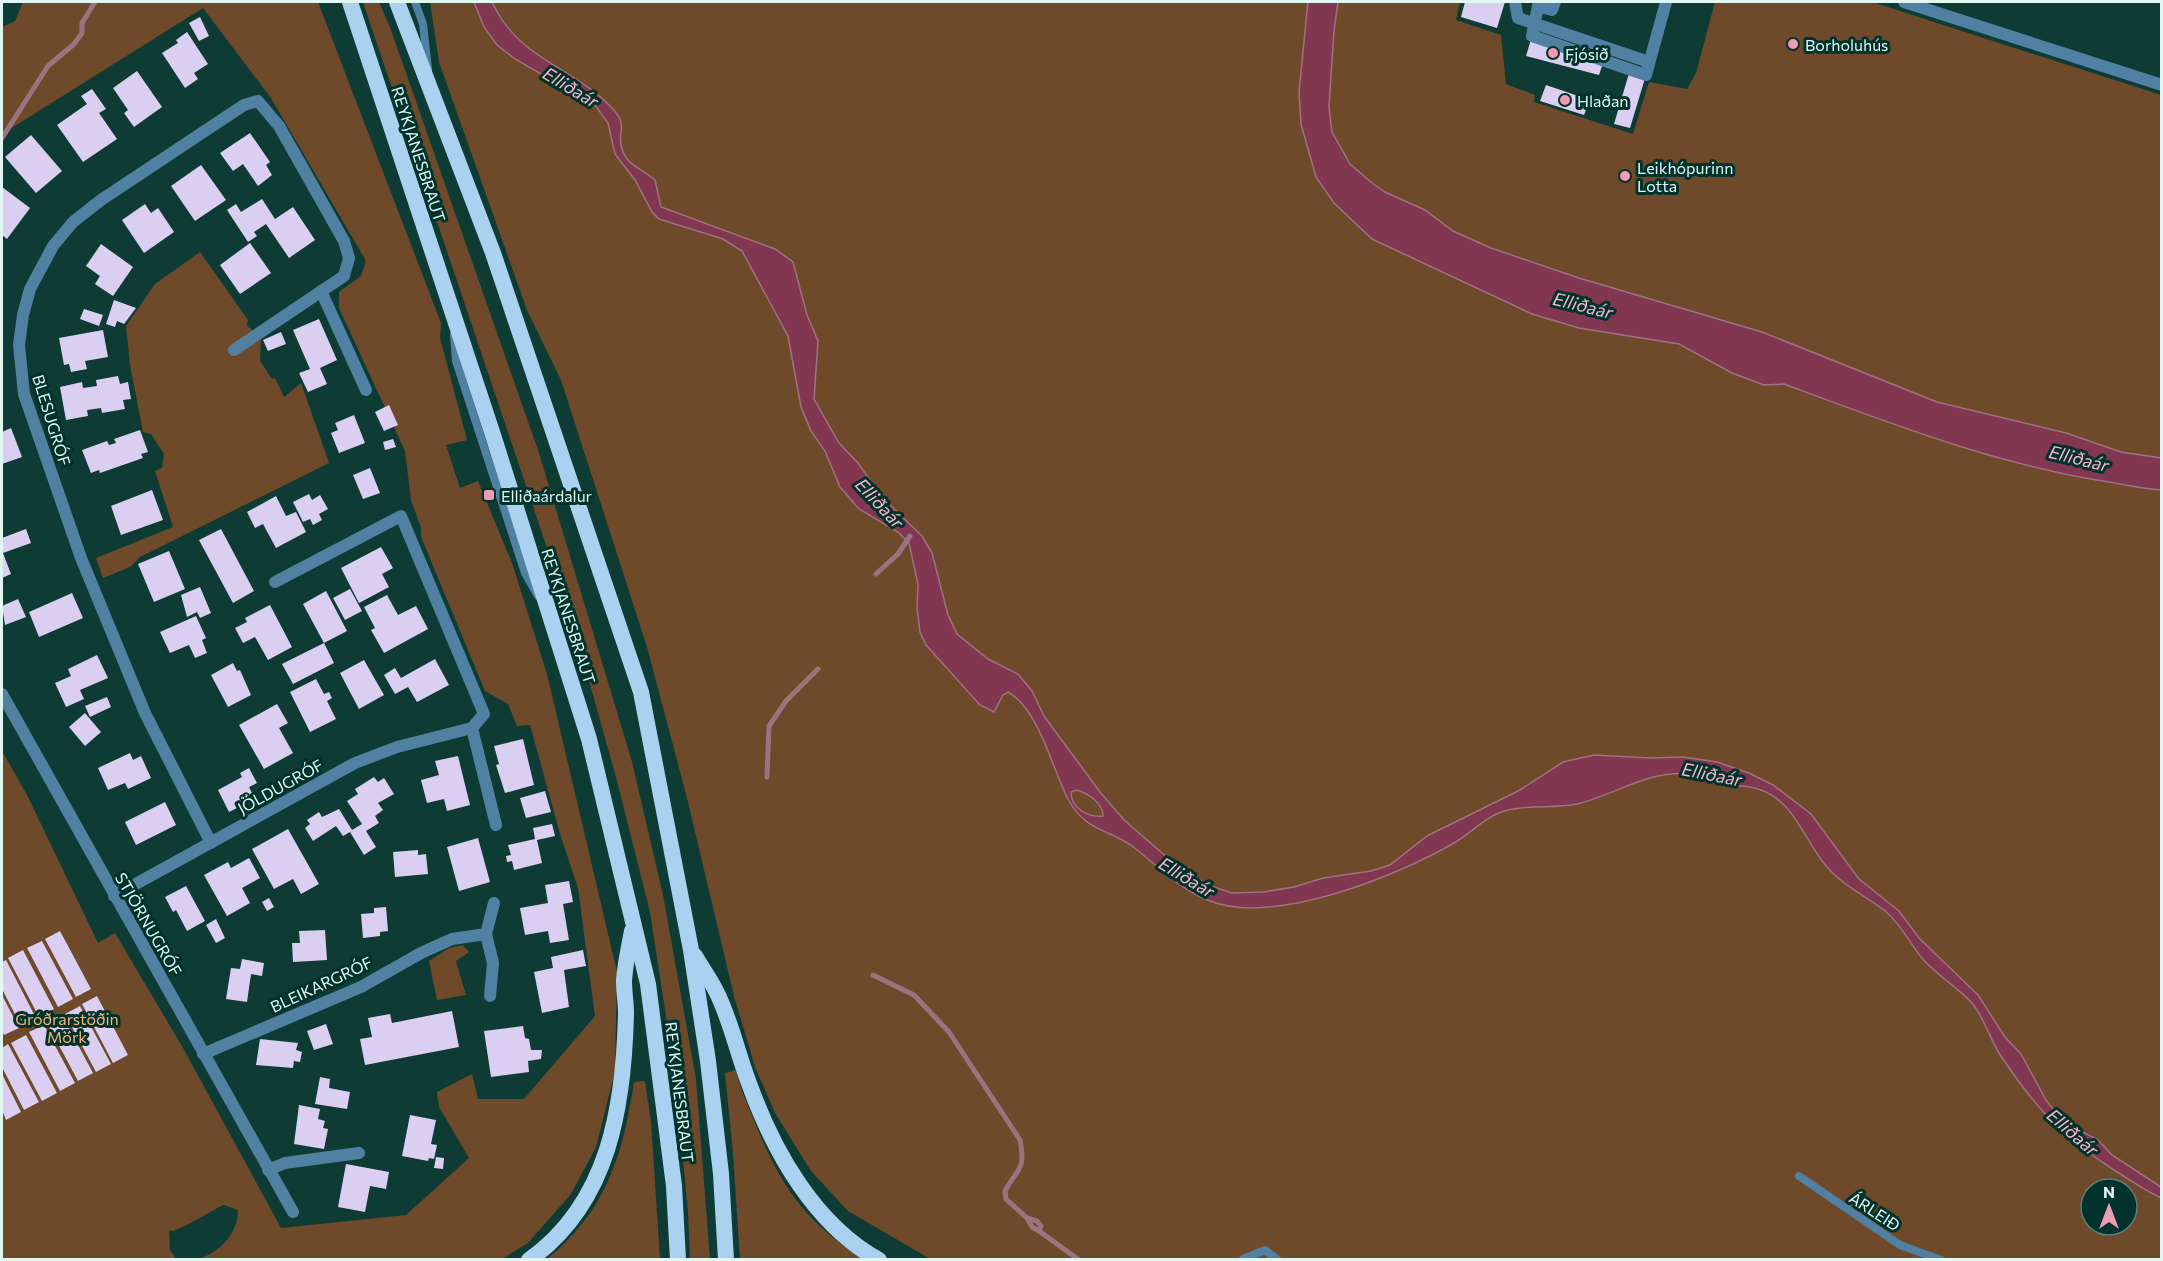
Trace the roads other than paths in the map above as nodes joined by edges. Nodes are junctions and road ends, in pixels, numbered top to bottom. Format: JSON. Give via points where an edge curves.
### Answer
{"nodes":[{"id":1,"x":350,"y":2,"type":"edge"},
{"id":2,"x":397,"y":2,"type":"edge"},
{"id":3,"x":415,"y":2,"type":"edge"},
{"id":4,"x":1515,"y":2,"type":"edge"},
{"id":5,"x":1555,"y":2,"type":"edge"},
{"id":6,"x":1666,"y":2,"type":"edge"},
{"id":7,"x":1904,"y":2,"type":"edge"},
{"id":8,"x":1534,"y":23,"type":"junction"},
{"id":9,"x":2162,"y":85,"type":"edge"},
{"id":10,"x":431,"y":90,"type":"junction"},
{"id":11,"x":321,"y":291,"type":"junction"},
{"id":12,"x":234,"y":350,"type":"dead end"},
{"id":13,"x":366,"y":390,"type":"dead end"},
{"id":14,"x":275,"y":582,"type":"dead end"},
{"id":15,"x":2,"y":694,"type":"edge"},
{"id":16,"x":472,"y":728,"type":"junction"},
{"id":17,"x":496,"y":825,"type":"dead end"},
{"id":18,"x":211,"y":843,"type":"junction"},
{"id":19,"x":114,"y":896,"type":"junction"},
{"id":20,"x":494,"y":903,"type":"dead end"},
{"id":21,"x":633,"y":921,"type":"junction"},
{"id":22,"x":486,"y":934,"type":"junction"},
{"id":23,"x":691,"y":950,"type":"junction"},
{"id":24,"x":490,"y":996,"type":"dead end"},
{"id":25,"x":203,"y":1053,"type":"junction"},
{"id":26,"x":359,"y":1153,"type":"dead end"},
{"id":27,"x":268,"y":1170,"type":"junction"},
{"id":28,"x":1799,"y":1176,"type":"dead end"},
{"id":29,"x":293,"y":1212,"type":"dead end"},
{"id":30,"x":1243,"y":1259,"type":"edge"},
{"id":31,"x":529,"y":1260,"type":"edge"},
{"id":32,"x":678,"y":1260,"type":"edge"},
{"id":33,"x":726,"y":1260,"type":"edge"},
{"id":34,"x":879,"y":1260,"type":"edge"},
{"id":35,"x":1278,"y":1260,"type":"edge"},
{"id":36,"x":1941,"y":1260,"type":"edge"}],
"edges":[{"from":1,"to":21,"type":"highway","name":"REYKJANESBRAUT","via":[[589,739]]},
{"from":2,"to":10,"type":"highway","name":"REYKJANESBRAUT"},
{"from":3,"to":10,"type":"lane","name":"REYKJANESBRAUT","via":[[423,24]]},
{"from":4,"to":8,"type":"street","via":[[1518,18]]},
{"from":5,"to":8,"type":"street","via":[[1552,10],[1538,6]]},
{"from":6,"to":8,"type":"street","via":[[1650,62]]},
{"from":7,"to":9,"type":"street"},
{"from":10,"to":23,"type":"highway","name":"REYKJANESBRAUT","via":[[493,253],[641,692]]},
{"from":11,"to":12,"type":"street","name":"BLESUGRÓF"},
{"from":11,"to":13,"type":"street"},
{"from":11,"to":18,"type":"street","name":"BLESUGRÓF","via":[[344,276],[349,258],[344,241],[279,126],[258,101],[244,105],[73,222],[42,262],[22,315],[20,365],[24,394],[81,558],[145,713]]},
{"from":14,"to":16,"type":"street","via":[[401,516],[484,714]]},
{"from":15,"to":19,"type":"street","name":"STJÖRNUGRÓF"},
{"from":16,"to":17,"type":"street"},
{"from":16,"to":18,"type":"street","name":"JÖLDUGRÓF","via":[[397,747],[355,763]]},
{"from":18,"to":19,"type":"street","name":"JÖLDUGRÓF"},
{"from":19,"to":25,"type":"street","name":"STJÖRNUGRÓF"},
{"from":20,"to":22,"type":"street"},
{"from":21,"to":31,"type":"highway","via":[[624,981],[624,1059],[612,1136],[580,1208],[558,1235]]},
{"from":21,"to":32,"type":"highway","name":"REYKJANESBRAUT","via":[[648,984],[674,1186]]},
{"from":22,"to":24,"type":"street","via":[[493,963]]},
{"from":22,"to":25,"type":"street","name":"BLEIKARGRÓF","via":[[452,939],[421,952],[362,987]]},
{"from":23,"to":33,"type":"highway","name":"REYKJANESBRAUT","via":[[721,1174]]},
{"from":23,"to":34,"type":"highway","via":[[717,992],[751,1088],[790,1170],[840,1231]]},
{"from":25,"to":27,"type":"street","name":"STJÖRNUGRÓF"},
{"from":26,"to":27,"type":"street","via":[[285,1163]]},
{"from":27,"to":29,"type":"street","name":"STJÖRNUGRÓF"},
{"from":28,"to":36,"type":"lane","name":"ÁRLEIÐ","via":[[1900,1245]]},
{"from":30,"to":35,"type":"lane","via":[[1265,1250]]}]}
